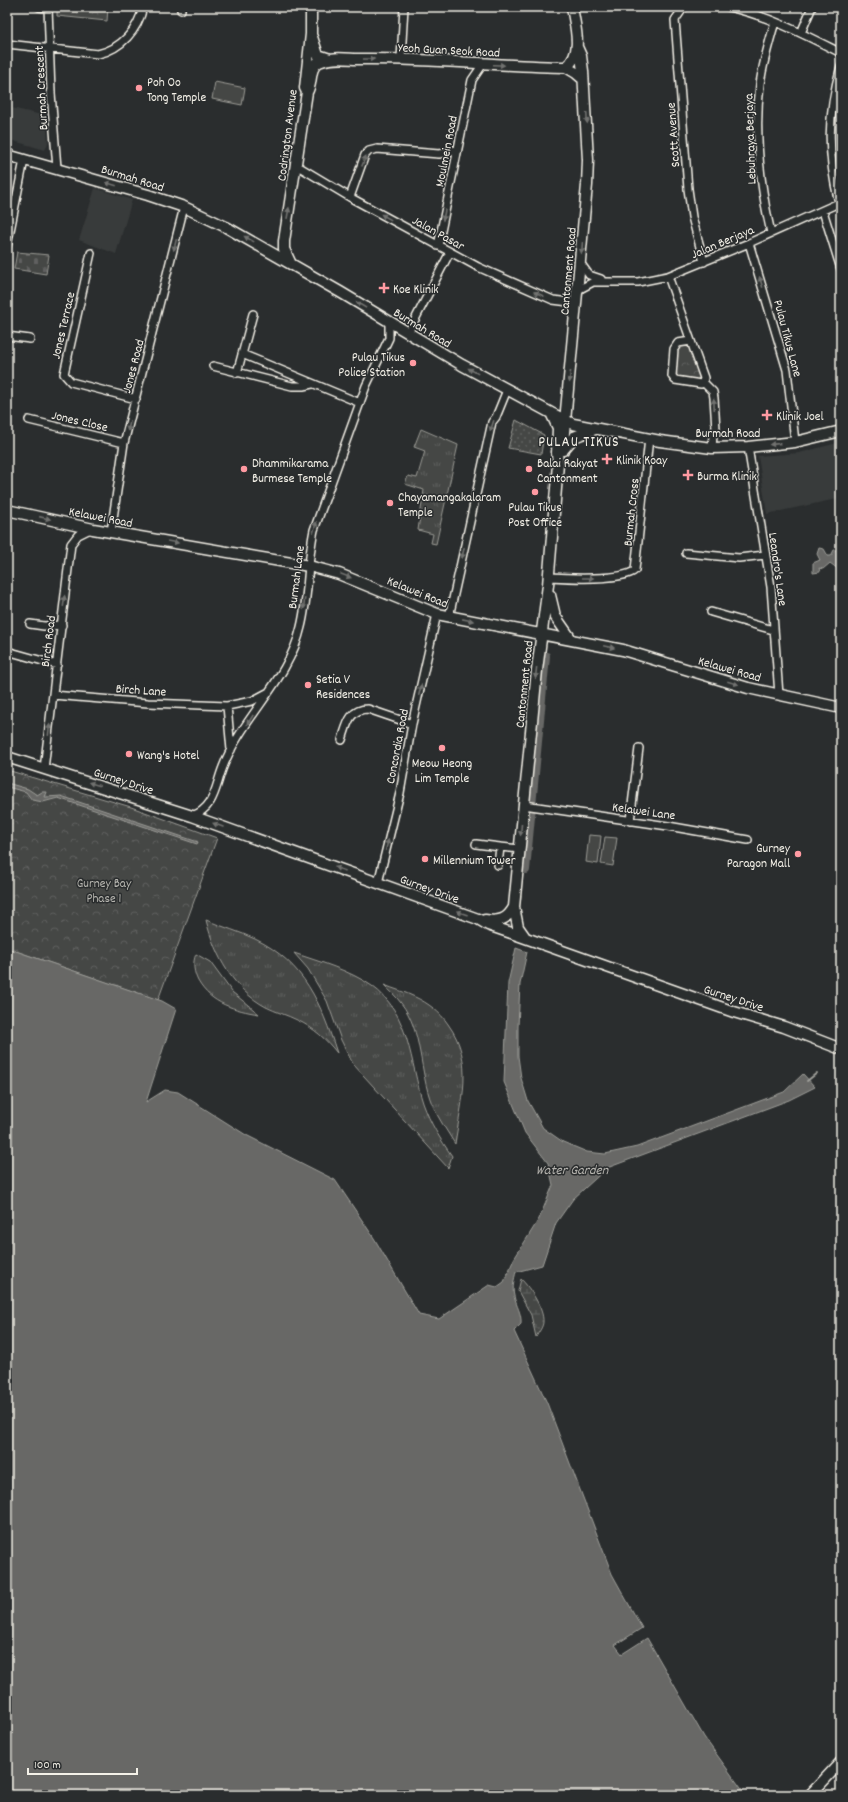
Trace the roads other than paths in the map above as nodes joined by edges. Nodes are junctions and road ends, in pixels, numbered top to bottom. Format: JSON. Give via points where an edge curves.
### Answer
{"nodes":[{"id":1,"x":39,"y":7,"type":"edge"},
{"id":2,"x":143,"y":7,"type":"edge"},
{"id":3,"x":312,"y":7,"type":"edge"},
{"id":4,"x":404,"y":7,"type":"edge"},
{"id":5,"x":572,"y":7,"type":"edge"},
{"id":6,"x":684,"y":7,"type":"edge"},
{"id":7,"x":729,"y":7,"type":"edge"},
{"id":8,"x":812,"y":7,"type":"edge"},
{"id":9,"x":48,"y":8,"type":"edge"},
{"id":10,"x":775,"y":22,"type":"junction"},
{"id":11,"x":311,"y":34,"type":"junction"},
{"id":12,"x":801,"y":34,"type":"junction"},
{"id":13,"x":7,"y":44,"type":"edge"},
{"id":14,"x":577,"y":47,"type":"junction"},
{"id":15,"x":49,"y":48,"type":"junction"},
{"id":16,"x":841,"y":53,"type":"edge"},
{"id":17,"x":330,"y":59,"type":"junction"},
{"id":18,"x":401,"y":59,"type":"junction"},
{"id":19,"x":483,"y":64,"type":"junction"},
{"id":20,"x":841,"y":66,"type":"edge"},
{"id":21,"x":566,"y":67,"type":"junction"},
{"id":22,"x":583,"y":79,"type":"junction"},
{"id":23,"x":307,"y":92,"type":"junction"},
{"id":24,"x":457,"y":149,"type":"junction"},
{"id":25,"x":439,"y":154,"type":"junction"},
{"id":26,"x":7,"y":155,"type":"edge"},
{"id":27,"x":24,"y":160,"type":"junction"},
{"id":28,"x":296,"y":165,"type":"junction"},
{"id":29,"x":454,"y":166,"type":"junction"},
{"id":30,"x":57,"y":168,"type":"junction"},
{"id":31,"x":350,"y":197,"type":"junction"},
{"id":32,"x":840,"y":203,"type":"edge"},
{"id":33,"x":184,"y":207,"type":"junction"},
{"id":34,"x":823,"y":211,"type":"junction"},
{"id":35,"x":771,"y":233,"type":"junction"},
{"id":36,"x":749,"y":243,"type":"junction"},
{"id":37,"x":7,"y":246,"type":"edge"},
{"id":38,"x":438,"y":246,"type":"junction"},
{"id":39,"x":450,"y":252,"type":"junction"},
{"id":40,"x":91,"y":253,"type":"dead end"},
{"id":41,"x":704,"y":262,"type":"junction"},
{"id":42,"x":291,"y":264,"type":"junction"},
{"id":43,"x":581,"y":264,"type":"junction"},
{"id":44,"x":841,"y":269,"type":"edge"},
{"id":45,"x":668,"y":276,"type":"junction"},
{"id":46,"x":607,"y":281,"type":"junction"},
{"id":47,"x":578,"y":290,"type":"junction"},
{"id":48,"x":577,"y":303,"type":"junction"},
{"id":49,"x":253,"y":314,"type":"dead end"},
{"id":50,"x":389,"y":322,"type":"junction"},
{"id":51,"x":408,"y":333,"type":"junction"},
{"id":52,"x":7,"y":336,"type":"edge"},
{"id":53,"x":30,"y":339,"type":"dead end"},
{"id":54,"x":691,"y":341,"type":"junction"},
{"id":55,"x":242,"y":354,"type":"junction"},
{"id":56,"x":213,"y":366,"type":"dead end"},
{"id":57,"x":237,"y":373,"type":"junction"},
{"id":58,"x":703,"y":382,"type":"junction"},
{"id":59,"x":312,"y":384,"type":"junction"},
{"id":60,"x":507,"y":390,"type":"junction"},
{"id":61,"x":136,"y":399,"type":"junction"},
{"id":62,"x":360,"y":403,"type":"junction"},
{"id":63,"x":551,"y":414,"type":"junction"},
{"id":64,"x":29,"y":420,"type":"dead end"},
{"id":65,"x":567,"y":421,"type":"junction"},
{"id":66,"x":597,"y":429,"type":"junction"},
{"id":67,"x":841,"y":431,"type":"edge"},
{"id":68,"x":649,"y":438,"type":"junction"},
{"id":69,"x":795,"y":442,"type":"junction"},
{"id":70,"x":124,"y":443,"type":"junction"},
{"id":71,"x":748,"y":447,"type":"junction"},
{"id":72,"x":712,"y":448,"type":"junction"},
{"id":73,"x":562,"y":453,"type":"junction"},
{"id":74,"x":558,"y":464,"type":"junction"},
{"id":75,"x":7,"y":510,"type":"edge"},
{"id":76,"x":93,"y":529,"type":"junction"},
{"id":77,"x":111,"y":532,"type":"junction"},
{"id":78,"x":686,"y":553,"type":"dead end"},
{"id":79,"x":765,"y":555,"type":"junction"},
{"id":80,"x":308,"y":566,"type":"junction"},
{"id":81,"x":548,"y":581,"type":"junction"},
{"id":82,"x":711,"y":612,"type":"dead end"},
{"id":83,"x":438,"y":614,"type":"junction"},
{"id":84,"x":449,"y":617,"type":"junction"},
{"id":85,"x":30,"y":624,"type":"dead end"},
{"id":86,"x":62,"y":625,"type":"junction"},
{"id":87,"x":773,"y":630,"type":"junction"},
{"id":88,"x":541,"y":634,"type":"junction"},
{"id":89,"x":571,"y":639,"type":"junction"},
{"id":90,"x":7,"y":651,"type":"edge"},
{"id":91,"x":56,"y":665,"type":"junction"},
{"id":92,"x":269,"y":692,"type":"junction"},
{"id":93,"x":53,"y":694,"type":"junction"},
{"id":94,"x":779,"y":694,"type":"junction"},
{"id":95,"x":227,"y":706,"type":"junction"},
{"id":96,"x":841,"y":708,"type":"edge"},
{"id":97,"x":412,"y":724,"type":"junction"},
{"id":98,"x":342,"y":740,"type":"dead end"},
{"id":99,"x":639,"y":748,"type":"dead end"},
{"id":100,"x":231,"y":750,"type":"junction"},
{"id":101,"x":7,"y":757,"type":"edge"},
{"id":102,"x":44,"y":769,"type":"junction"},
{"id":103,"x":530,"y":806,"type":"junction"},
{"id":104,"x":192,"y":816,"type":"junction"},
{"id":105,"x":630,"y":820,"type":"junction"},
{"id":106,"x":748,"y":840,"type":"dead end"},
{"id":107,"x":476,"y":844,"type":"dead end"},
{"id":108,"x":500,"y":847,"type":"junction"},
{"id":109,"x":520,"y":849,"type":"junction"},
{"id":110,"x":498,"y":865,"type":"dead end"},
{"id":111,"x":378,"y":883,"type":"junction"},
{"id":112,"x":514,"y":907,"type":"junction"},
{"id":113,"x":478,"y":919,"type":"junction"},
{"id":114,"x":525,"y":937,"type":"junction"},
{"id":115,"x":841,"y":1049,"type":"edge"},
{"id":116,"x":841,"y":1762,"type":"edge"},
{"id":117,"x":810,"y":1795,"type":"edge"}],
"edges":[{"from":1,"to":9,"type":"street"},
{"from":2,"to":15,"type":"street","via":[[137,26],[108,52],[98,54]]},
{"from":3,"to":11,"type":"main road","name":"Codrington Avenue"},
{"from":4,"to":18,"type":"street"},
{"from":5,"to":14,"type":"main road","name":"Cantonment Road"},
{"from":6,"to":41,"type":"street","name":"Scott Avenue","via":[[675,20],[688,189],[692,217]]},
{"from":7,"to":10,"type":"street"},
{"from":8,"to":12,"type":"street"},
{"from":9,"to":15,"type":"street","name":"Burmah Crescent"},
{"from":10,"to":12,"type":"street"},
{"from":10,"to":35,"type":"street","name":"Lebuhraya Berjaya","via":[[760,83],[758,118],[762,182]]},
{"from":11,"to":17,"type":"main road","via":[[318,55]]},
{"from":11,"to":23,"type":"main road","name":"Codrington Avenue","via":[[305,88]]},
{"from":12,"to":16,"type":"street"},
{"from":13,"to":15,"type":"street"},
{"from":14,"to":21,"type":"main road","via":[[574,61]]},
{"from":14,"to":22,"type":"main road","name":"Cantonment Road","via":[[582,56]]},
{"from":15,"to":30,"type":"street","name":"Burmah Crescent"},
{"from":17,"to":18,"type":"main road","name":"Yeoh Guan Seok Road","one_way":true},
{"from":17,"to":23,"type":"main road","name":"Yeoh Guan Seok Road","via":[[319,62],[313,68]]},
{"from":18,"to":19,"type":"main road","name":"Yeoh Guan Seok Road"},
{"from":19,"to":21,"type":"main road","name":"Yeoh Guan Seok Road","one_way":true},
{"from":19,"to":24,"type":"street","name":"Moulmein Road","via":[[472,80]]},
{"from":20,"to":32,"type":"street","via":[[832,98],[830,142],[834,181]]},
{"from":21,"to":22,"type":"main road"},
{"from":22,"to":43,"type":"main road","name":"Cantonment Road","one_way":true,"via":[[588,160]]},
{"from":23,"to":28,"type":"main road","name":"Codrington Avenue"},
{"from":24,"to":25,"type":"street"},
{"from":24,"to":29,"type":"street","name":"Moulmein Road"},
{"from":25,"to":29,"type":"street","via":[[450,158]]},
{"from":31,"to":25,"type":"street","one_way":true,"via":[[369,151],[377,149]]},
{"from":26,"to":27,"type":"main road","name":"Burmah Road"},
{"from":27,"to":30,"type":"main road","name":"Burmah Road"},
{"from":27,"to":37,"type":"street"},
{"from":28,"to":31,"type":"street","name":"Jalan Pasar"},
{"from":42,"to":28,"type":"main road","name":"Codrington Avenue","one_way":true,"via":[[284,249],[284,242]]},
{"from":29,"to":38,"type":"street","name":"Moulmein Road","one_way":true},
{"from":33,"to":30,"type":"main road","name":"Burmah Road","one_way":true},
{"from":38,"to":31,"type":"street","name":"Jalan Pasar","one_way":true},
{"from":32,"to":34,"type":"street","name":"Jalan Berjaya"},
{"from":42,"to":33,"type":"main road","name":"Burmah Road","one_way":true,"via":[[226,227]]},
{"from":33,"to":61,"type":"street","name":"Jones Road","one_way":true},
{"from":34,"to":35,"type":"street","name":"Jalan Berjaya"},
{"from":34,"to":44,"type":"street"},
{"from":35,"to":36,"type":"street","name":"Jalan Berjaya"},
{"from":36,"to":41,"type":"street","name":"Jalan Berjaya"},
{"from":69,"to":36,"type":"street","name":"Pulau Tikus Lane","one_way":true,"via":[[787,370]]},
{"from":38,"to":39,"type":"street","name":"Jalan Pasar"},
{"from":48,"to":39,"type":"street","name":"Jalan Pasar","one_way":true,"via":[[553,300]]},
{"from":39,"to":51,"type":"street"},
{"from":40,"to":61,"type":"street","name":"Jones Terrace","via":[[64,374],[71,382]]},
{"from":41,"to":45,"type":"street","name":"Jalan Berjaya"},
{"from":50,"to":42,"type":"main road","name":"Burmah Road","one_way":true},
{"from":43,"to":46,"type":"street","name":"Jalan Berjaya","via":[[589,275]]},
{"from":43,"to":47,"type":"main road","name":"Cantonment Road"},
{"from":45,"to":46,"type":"street","name":"Jalan Berjaya","via":[[638,282]]},
{"from":45,"to":54,"type":"street"},
{"from":46,"to":47,"type":"street","name":"Jalan Berjaya","via":[[588,283]]},
{"from":47,"to":48,"type":"main road","name":"Cantonment Road"},
{"from":48,"to":65,"type":"main road","name":"Cantonment Road","one_way":true},
{"from":49,"to":55,"type":"street"},
{"from":50,"to":51,"type":"main road","name":"Burmah Road"},
{"from":50,"to":62,"type":"street","name":"Burmah Lane","via":[[389,338]]},
{"from":60,"to":51,"type":"main road","name":"Burmah Road","one_way":true},
{"from":52,"to":53,"type":"street"},
{"from":54,"to":58,"type":"street","via":[[704,378]]},
{"from":54,"to":58,"type":"street","via":[[678,343],[674,349],[672,376],[681,382]]},
{"from":55,"to":57,"type":"street"},
{"from":55,"to":59,"type":"street"},
{"from":56,"to":57,"type":"street"},
{"from":57,"to":59,"type":"street","via":[[292,386]]},
{"from":72,"to":58,"type":"street","one_way":true,"via":[[716,430],[714,398]]},
{"from":59,"to":62,"type":"street"},
{"from":60,"to":63,"type":"main road","name":"Burmah Road"},
{"from":60,"to":84,"type":"street","one_way":true,"via":[[492,422]]},
{"from":61,"to":70,"type":"street","name":"Jones Road","one_way":true},
{"from":80,"to":62,"type":"street","name":"Burmah Lane","one_way":true,"via":[[318,519]]},
{"from":63,"to":65,"type":"main road","name":"Burmah Road"},
{"from":63,"to":74,"type":"main road","name":"Cantonment Road","via":[[558,428]]},
{"from":64,"to":70,"type":"street","name":"Jones Close"},
{"from":65,"to":66,"type":"main road","name":"Burmah Road"},
{"from":65,"to":73,"type":"main road","name":"Cantonment Road"},
{"from":66,"to":68,"type":"main road","name":"Burmah Road"},
{"from":66,"to":73,"type":"main road","via":[[574,437]]},
{"from":67,"to":69,"type":"main road","name":"Burmah Road"},
{"from":68,"to":72,"type":"main road","name":"Burmah Road"},
{"from":81,"to":68,"type":"street","name":"Burmah Cross","one_way":true,"via":[[627,575],[635,570]]},
{"from":69,"to":71,"type":"main road","name":"Burmah Road","one_way":true},
{"from":70,"to":77,"type":"street","name":"Jones Road"},
{"from":71,"to":72,"type":"main road","name":"Burmah Road"},
{"from":71,"to":79,"type":"street","name":"Leandro's Lane"},
{"from":73,"to":74,"type":"main road","name":"Cantonment Road"},
{"from":74,"to":81,"type":"main road","name":"Cantonment Road"},
{"from":75,"to":76,"type":"main road","name":"Kelawei Road","one_way":true},
{"from":76,"to":77,"type":"main road","name":"Kelawei Road"},
{"from":86,"to":76,"type":"street","name":"Birch Road","one_way":true,"via":[[71,544],[78,535]]},
{"from":77,"to":80,"type":"main road","name":"Kelawei Road","one_way":true},
{"from":78,"to":79,"type":"street","via":[[739,558]]},
{"from":79,"to":87,"type":"street","name":"Leandro's Lane","via":[[771,587]]},
{"from":80,"to":83,"type":"main road","name":"Kelawei Road","one_way":true,"via":[[347,576]]},
{"from":80,"to":92,"type":"street","name":"Burmah Lane","one_way":true,"via":[[301,626],[290,656]]},
{"from":81,"to":88,"type":"main road","name":"Cantonment Road"},
{"from":81,"to":89,"type":"main road","via":[[555,616]]},
{"from":82,"to":87,"type":"street"},
{"from":83,"to":84,"type":"main road","name":"Kelawei Road"},
{"from":97,"to":83,"type":"street","name":"Concordia Road","one_way":true},
{"from":84,"to":88,"type":"main road","name":"Kelawei Road","one_way":true},
{"from":85,"to":86,"type":"street"},
{"from":86,"to":91,"type":"street","name":"Birch Road"},
{"from":87,"to":94,"type":"street","name":"Leandro's Lane"},
{"from":88,"to":89,"type":"main road","name":"Kelawei Road"},
{"from":88,"to":103,"type":"main road","name":"Cantonment Road","one_way":true},
{"from":89,"to":94,"type":"main road","name":"Kelawei Road","one_way":true,"via":[[623,650]]},
{"from":90,"to":91,"type":"street"},
{"from":91,"to":93,"type":"street","name":"Birch Road"},
{"from":92,"to":95,"type":"street","name":"Birch Lane","via":[[252,701]]},
{"from":92,"to":100,"type":"street","name":"Burmah Lane","one_way":true},
{"from":93,"to":95,"type":"street","name":"Birch Lane","via":[[148,703]]},
{"from":102,"to":93,"type":"street","name":"Birch Road","one_way":true},
{"from":94,"to":96,"type":"main road","name":"Kelawei Road"},
{"from":95,"to":100,"type":"street"},
{"from":97,"to":98,"type":"street","via":[[361,709],[348,719]]},
{"from":111,"to":97,"type":"street","name":"Concordia Road","one_way":true,"via":[[400,793]]},
{"from":99,"to":105,"type":"street"},
{"from":100,"to":104,"type":"street","name":"Burmah Lane","via":[[209,805],[201,813]]},
{"from":101,"to":102,"type":"main road","name":"Gurney Drive"},
{"from":104,"to":102,"type":"main road","name":"Gurney Drive","one_way":true},
{"from":103,"to":105,"type":"street","name":"Kelawei Lane"},
{"from":103,"to":109,"type":"main road","name":"Cantonment Road","one_way":true},
{"from":111,"to":104,"type":"main road","name":"Gurney Drive","one_way":true},
{"from":105,"to":106,"type":"street","name":"Kelawei Lane"},
{"from":107,"to":108,"type":"street"},
{"from":108,"to":109,"type":"street"},
{"from":108,"to":110,"type":"street"},
{"from":109,"to":112,"type":"main road","name":"Cantonment Road"},
{"from":113,"to":111,"type":"main road","name":"Gurney Drive","one_way":true},
{"from":112,"to":113,"type":"main road","via":[[503,920]]},
{"from":112,"to":114,"type":"main road","name":"Cantonment Road","via":[[518,927]]},
{"from":113,"to":114,"type":"main road","name":"Gurney Drive","via":[[493,927]]},
{"from":114,"to":115,"type":"main road","name":"Gurney Drive"},
{"from":116,"to":117,"type":"main road"}]}
